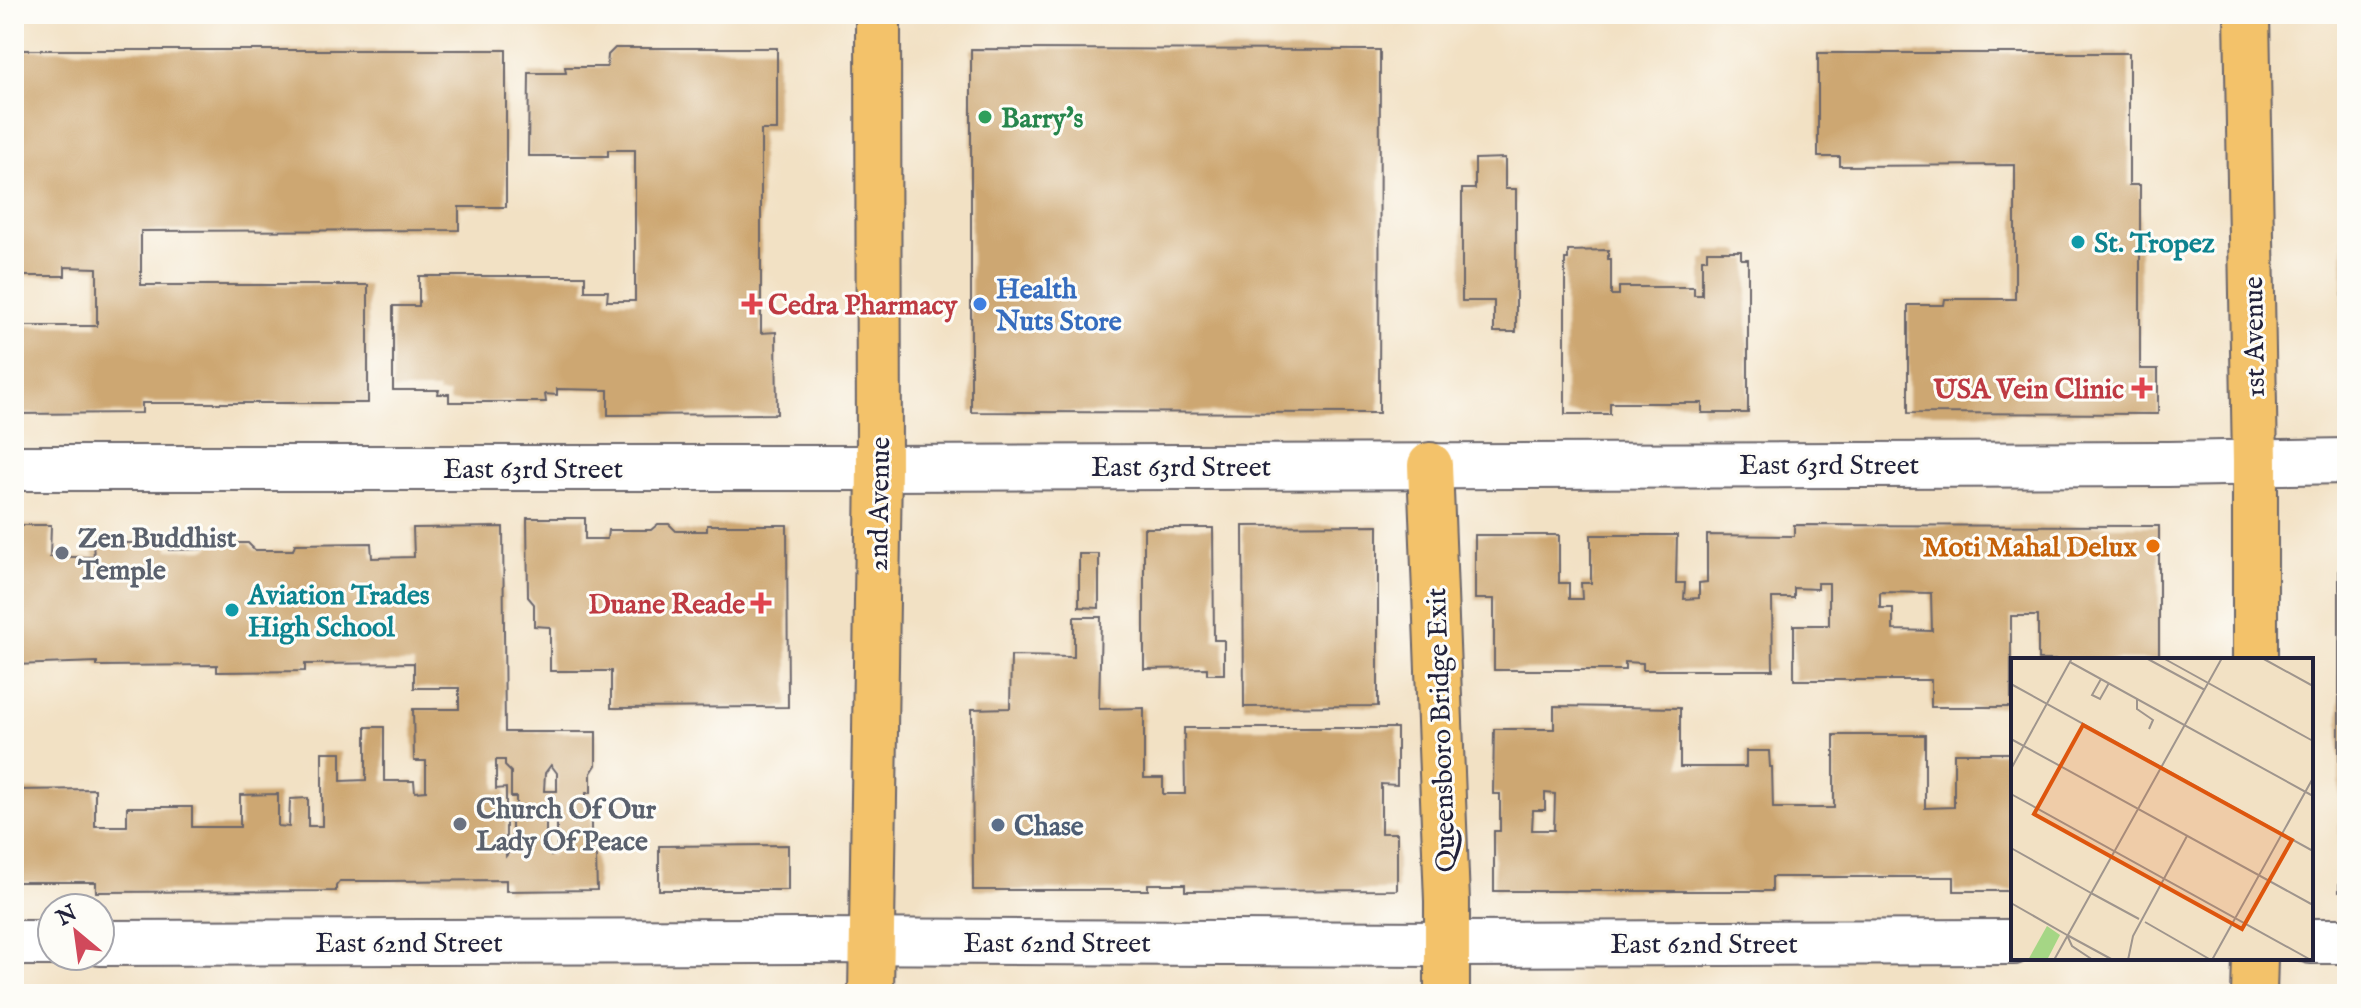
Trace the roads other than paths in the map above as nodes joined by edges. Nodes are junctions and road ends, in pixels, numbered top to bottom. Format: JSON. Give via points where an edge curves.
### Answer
{"nodes":[{"id":1,"x":878,"y":14,"type":"edge"},
{"id":2,"x":2247,"y":14,"type":"edge"},
{"id":3,"x":2347,"y":461,"type":"edge"},
{"id":4,"x":2255,"y":462,"type":"junction"},
{"id":5,"x":1430,"y":465,"type":"junction"},
{"id":6,"x":14,"y":468,"type":"edge"},
{"id":7,"x":879,"y":468,"type":"junction"},
{"id":8,"x":2255,"y":658,"type":"edge"},
{"id":9,"x":871,"y":941,"type":"junction"},
{"id":10,"x":2313,"y":941,"type":"edge"},
{"id":11,"x":2347,"y":941,"type":"edge"},
{"id":12,"x":2011,"y":942,"type":"edge"},
{"id":13,"x":14,"y":943,"type":"edge"},
{"id":14,"x":36,"y":943,"type":"edge"},
{"id":15,"x":116,"y":943,"type":"edge"},
{"id":16,"x":1447,"y":944,"type":"junction"},
{"id":17,"x":2255,"y":960,"type":"edge"},
{"id":18,"x":871,"y":994,"type":"edge"},
{"id":19,"x":1447,"y":994,"type":"edge"},
{"id":20,"x":2254,"y":994,"type":"edge"}],
"edges":[{"from":1,"to":7,"type":"main road","name":"2nd Avenue"},
{"from":2,"to":4,"type":"main road","name":"1st Avenue"},
{"from":3,"to":4,"type":"street","name":"East 63rd Street"},
{"from":4,"to":5,"type":"street","name":"East 63rd Street"},
{"from":4,"to":8,"type":"main road","name":"1st Avenue"},
{"from":5,"to":7,"type":"street","name":"East 63rd Street"},
{"from":5,"to":16,"type":"main road","name":"Queensboro Bridge Exit"},
{"from":6,"to":7,"type":"street","name":"East 63rd Street"},
{"from":7,"to":9,"type":"main road","name":"2nd Avenue"},
{"from":9,"to":15,"type":"street","name":"East 62nd Street"},
{"from":9,"to":16,"type":"street","name":"East 62nd Street"},
{"from":9,"to":18,"type":"main road","name":"2nd Avenue"},
{"from":10,"to":11,"type":"street"},
{"from":12,"to":16,"type":"street","name":"East 62nd Street"},
{"from":13,"to":14,"type":"street"},
{"from":16,"to":19,"type":"main road","name":"Queensboro Bridge Exit"},
{"from":17,"to":20,"type":"main road"}]}
